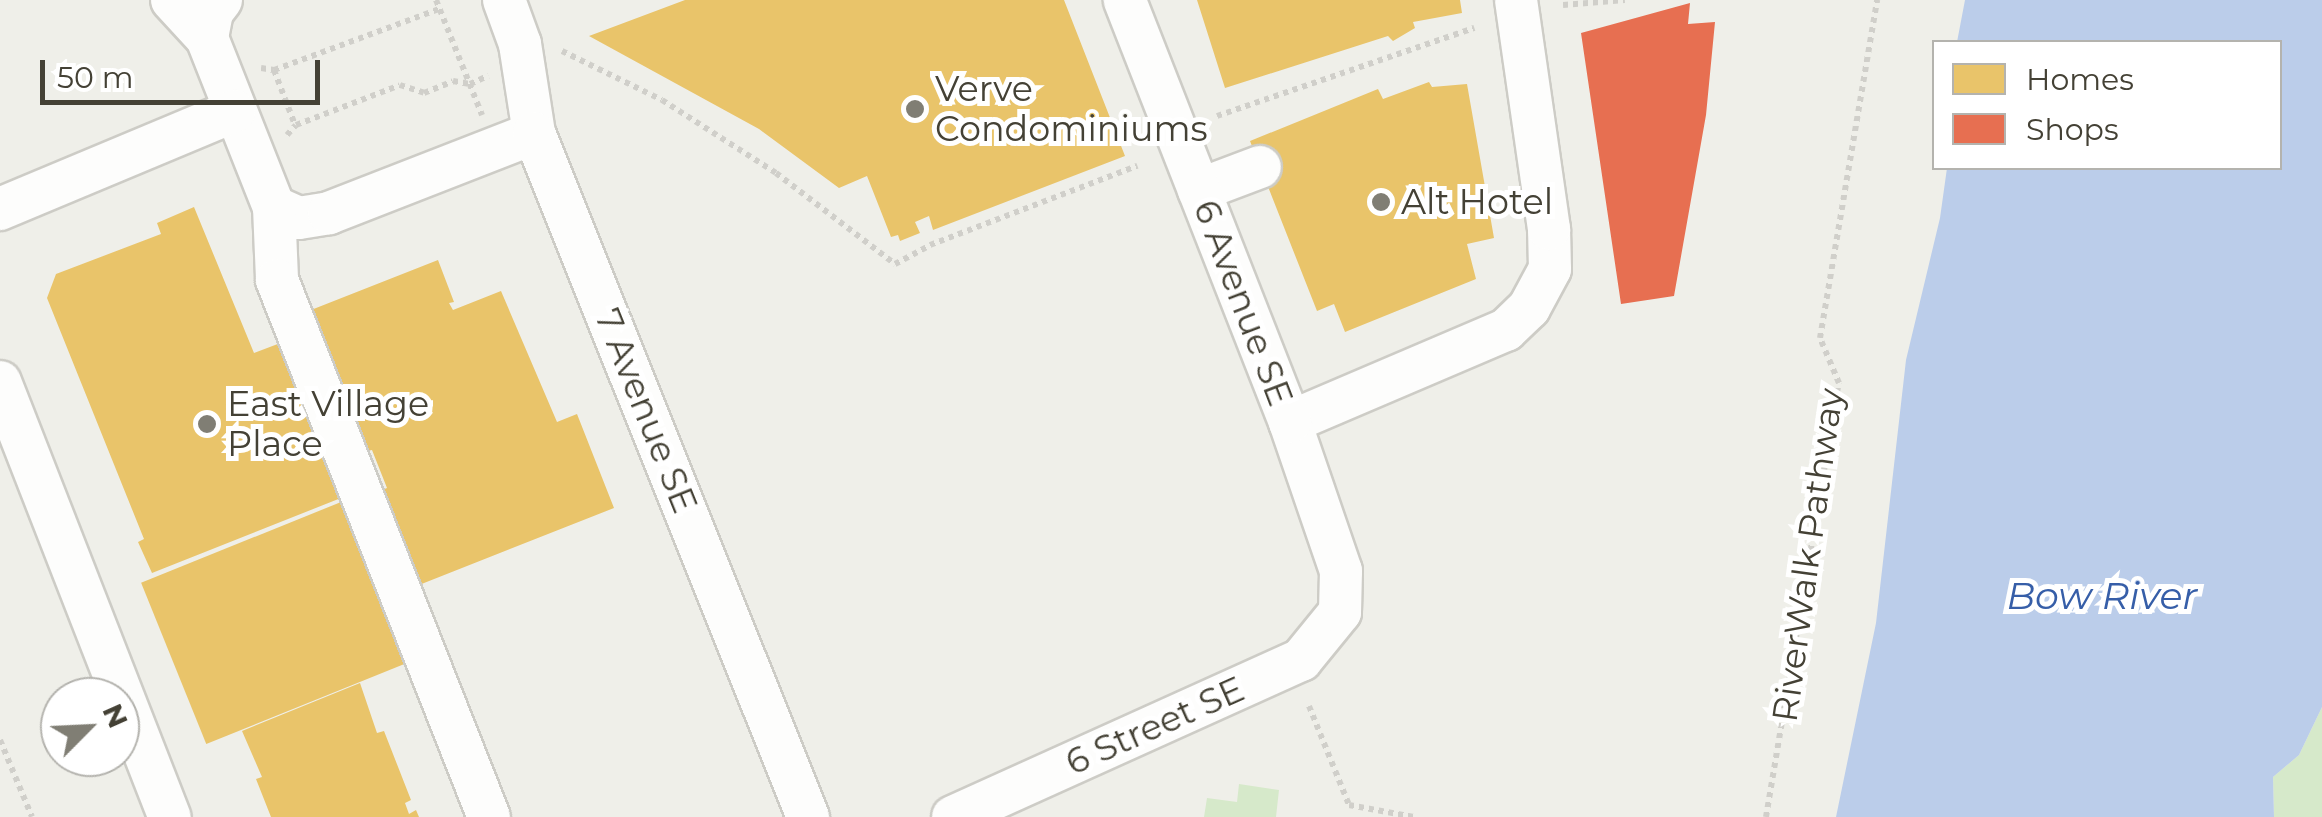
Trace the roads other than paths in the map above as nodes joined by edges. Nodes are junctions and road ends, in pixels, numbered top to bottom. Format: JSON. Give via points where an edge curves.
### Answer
{"nodes":[{"id":1,"x":172,"y":0,"type":"edge"},
{"id":2,"x":1124,"y":0,"type":"edge"},
{"id":3,"x":1516,"y":0,"type":"edge"},
{"id":4,"x":512,"y":2,"type":"edge"},
{"id":5,"x":214,"y":19,"type":"edge"},
{"id":6,"x":234,"y":111,"type":"junction"},
{"id":7,"x":534,"y":133,"type":"junction"},
{"id":8,"x":1260,"y":167,"type":"dead end"},
{"id":9,"x":1199,"y":190,"type":"junction"},
{"id":10,"x":274,"y":207,"type":"junction"},
{"id":11,"x":0,"y":210,"type":"edge"},
{"id":12,"x":0,"y":382,"type":"edge"},
{"id":13,"x":1290,"y":422,"type":"junction"},
{"id":14,"x":1340,"y":612,"type":"joint"},
{"id":15,"x":170,"y":817,"type":"edge"},
{"id":16,"x":489,"y":817,"type":"edge"},
{"id":17,"x":808,"y":817,"type":"edge"},
{"id":18,"x":953,"y":817,"type":"edge"}],
"edges":[{"from":1,"to":5,"type":"street"},
{"from":2,"to":9,"type":"street","name":"6 Avenue SE"},
{"from":3,"to":13,"type":"street","via":[[1549,229],[1550,269],[1530,308],[1506,330]]},
{"from":4,"to":7,"type":"street","name":"7 Avenue SE"},
{"from":5,"to":6,"type":"street"},
{"from":6,"to":10,"type":"street"},
{"from":6,"to":11,"type":"street"},
{"from":7,"to":10,"type":"street","via":[[329,213],[299,218]]},
{"from":7,"to":17,"type":"street","name":"7 Avenue SE"},
{"from":8,"to":9,"type":"street"},
{"from":9,"to":13,"type":"street","name":"6 Avenue SE"},
{"from":10,"to":16,"type":"street","via":[[277,280]]},
{"from":12,"to":15,"type":"street"},
{"from":13,"to":14,"type":"street","name":"6 Avenue SE","via":[[1341,571]]},
{"from":14,"to":18,"type":"street","name":"6 Street SE","via":[[1301,660]]}]}
